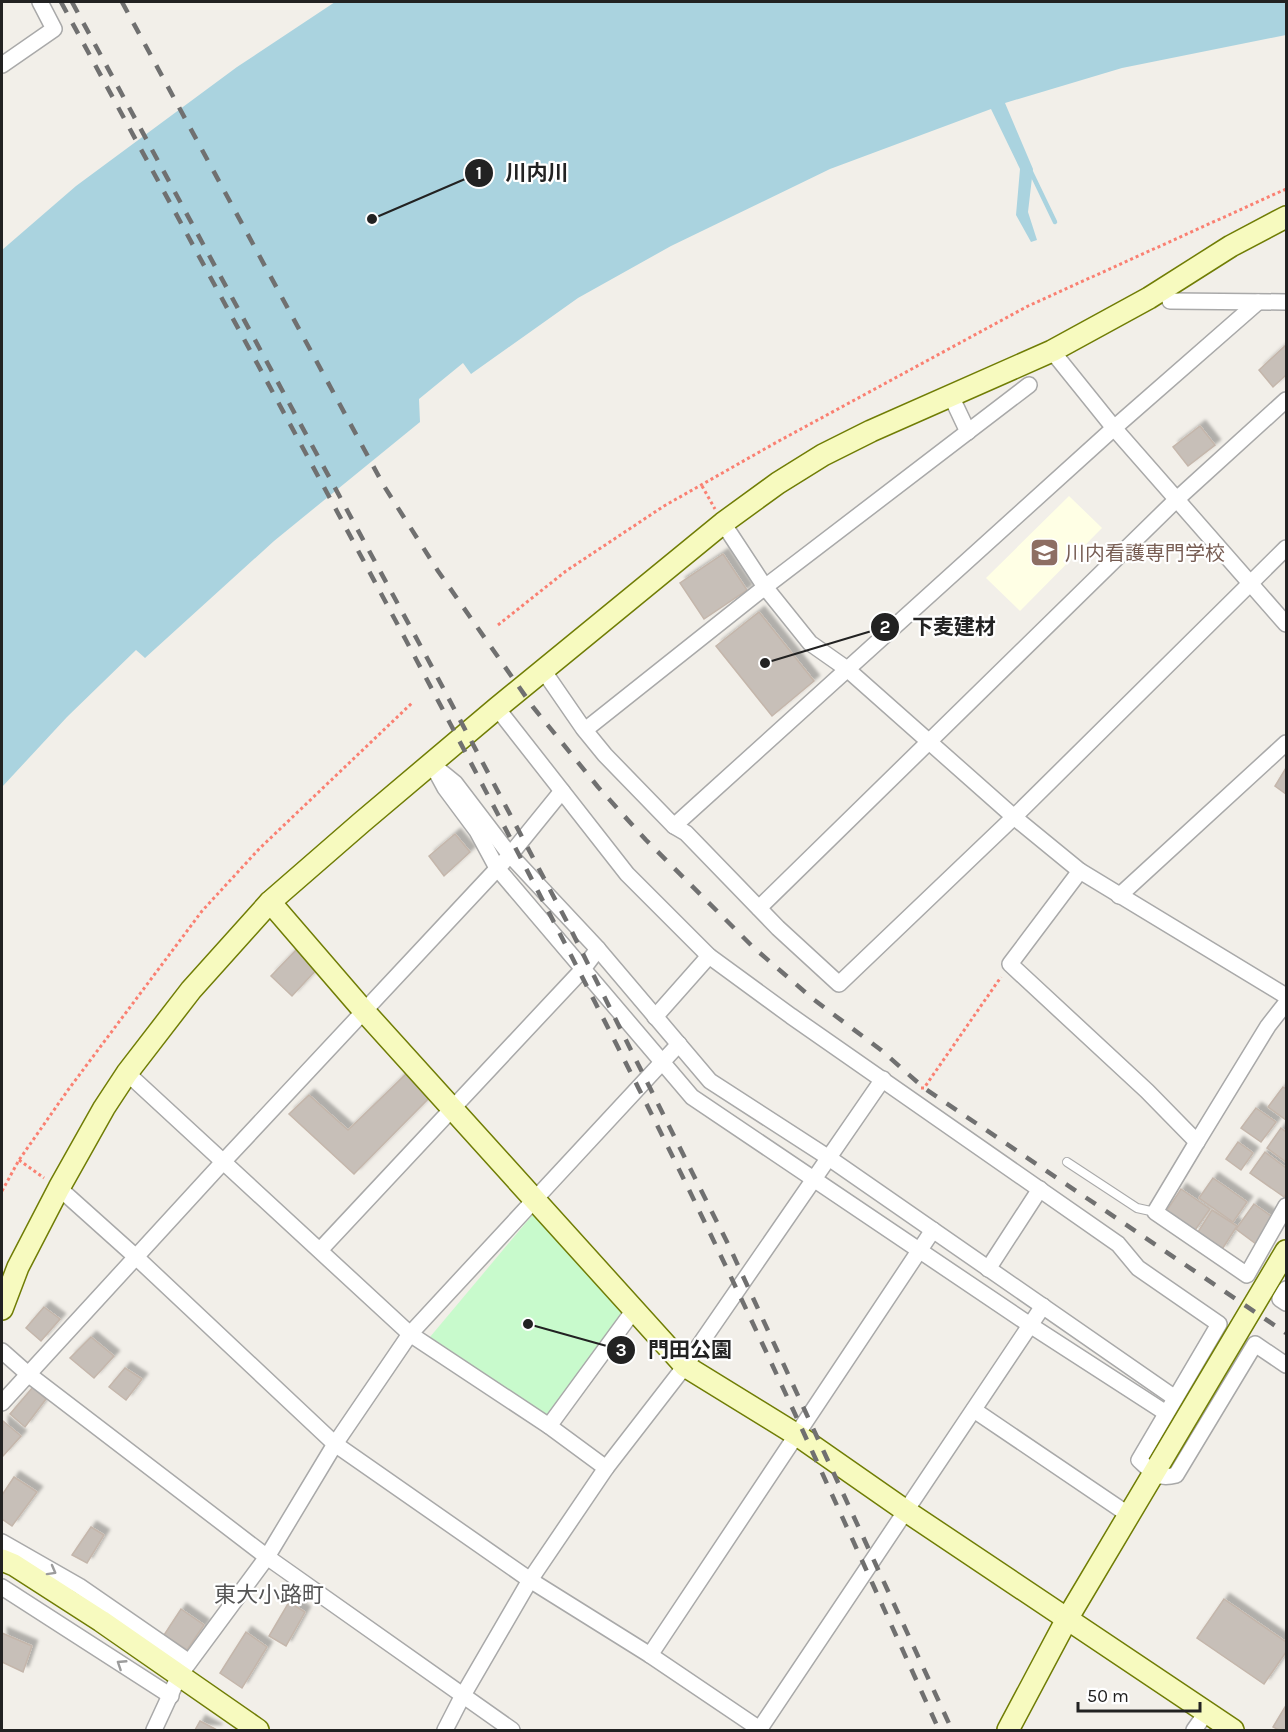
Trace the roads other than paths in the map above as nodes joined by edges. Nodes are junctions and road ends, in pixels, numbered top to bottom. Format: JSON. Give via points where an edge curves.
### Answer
{"nodes":[{"id":1,"x":40,"y":2,"type":"edge"},
{"id":2,"x":2,"y":65,"type":"edge"},
{"id":3,"x":1287,"y":217,"type":"edge"},
{"id":4,"x":1170,"y":301,"type":"dead end"},
{"id":5,"x":1258,"y":302,"type":"junction"},
{"id":6,"x":1287,"y":302,"type":"edge"},
{"id":7,"x":1052,"y":351,"type":"junction"},
{"id":8,"x":1029,"y":385,"type":"dead end"},
{"id":9,"x":951,"y":396,"type":"junction"},
{"id":10,"x":1287,"y":400,"type":"edge"},
{"id":11,"x":1114,"y":428,"type":"junction"},
{"id":12,"x":968,"y":432,"type":"junction"},
{"id":13,"x":1177,"y":499,"type":"junction"},
{"id":14,"x":723,"y":523,"type":"junction"},
{"id":15,"x":1287,"y":548,"type":"edge"},
{"id":16,"x":1252,"y":583,"type":"junction"},
{"id":17,"x":765,"y":586,"type":"junction"},
{"id":18,"x":1287,"y":624,"type":"edge"},
{"id":19,"x":847,"y":669,"type":"junction"},
{"id":20,"x":543,"y":670,"type":"junction"},
{"id":21,"x":497,"y":708,"type":"junction"},
{"id":22,"x":585,"y":730,"type":"junction"},
{"id":23,"x":928,"y":742,"type":"junction"},
{"id":24,"x":1287,"y":743,"type":"edge"},
{"id":25,"x":432,"y":764,"type":"junction"},
{"id":26,"x":562,"y":791,"type":"junction"},
{"id":27,"x":1014,"y":817,"type":"junction"},
{"id":28,"x":674,"y":826,"type":"junction"},
{"id":29,"x":510,"y":855,"type":"junction"},
{"id":30,"x":497,"y":868,"type":"junction"},
{"id":31,"x":1080,"y":871,"type":"junction"},
{"id":32,"x":1119,"y":896,"type":"junction"},
{"id":33,"x":270,"y":902,"type":"junction"},
{"id":34,"x":759,"y":908,"type":"junction"},
{"id":35,"x":598,"y":949,"type":"junction"},
{"id":36,"x":709,"y":956,"type":"junction"},
{"id":37,"x":583,"y":969,"type":"junction"},
{"id":38,"x":1287,"y":996,"type":"edge"},
{"id":39,"x":1287,"y":1004,"type":"edge"},
{"id":40,"x":364,"y":1011,"type":"junction"},
{"id":41,"x":656,"y":1017,"type":"junction"},
{"id":42,"x":679,"y":1044,"type":"junction"},
{"id":43,"x":663,"y":1063,"type":"junction"},
{"id":44,"x":127,"y":1073,"type":"junction"},
{"id":45,"x":883,"y":1079,"type":"junction"},
{"id":46,"x":453,"y":1108,"type":"junction"},
{"id":47,"x":1197,"y":1142,"type":"junction"},
{"id":48,"x":829,"y":1158,"type":"junction"},
{"id":49,"x":223,"y":1162,"type":"junction"},
{"id":50,"x":1067,"y":1162,"type":"dead end"},
{"id":51,"x":814,"y":1180,"type":"junction"},
{"id":52,"x":58,"y":1188,"type":"junction"},
{"id":53,"x":1040,"y":1189,"type":"junction"},
{"id":54,"x":533,"y":1199,"type":"junction"},
{"id":55,"x":1287,"y":1206,"type":"edge"},
{"id":56,"x":1155,"y":1212,"type":"junction"},
{"id":57,"x":933,"y":1230,"type":"junction"},
{"id":58,"x":320,"y":1250,"type":"junction"},
{"id":59,"x":920,"y":1251,"type":"junction"},
{"id":60,"x":1287,"y":1251,"type":"edge"},
{"id":61,"x":136,"y":1257,"type":"junction"},
{"id":62,"x":988,"y":1269,"type":"junction"},
{"id":63,"x":1287,"y":1289,"type":"edge"},
{"id":64,"x":1287,"y":1303,"type":"edge"},
{"id":65,"x":1043,"y":1306,"type":"junction"},
{"id":66,"x":2,"y":1309,"type":"edge"},
{"id":67,"x":634,"y":1310,"type":"junction"},
{"id":68,"x":1030,"y":1325,"type":"junction"},
{"id":69,"x":410,"y":1335,"type":"junction"},
{"id":70,"x":2,"y":1351,"type":"edge"},
{"id":71,"x":1287,"y":1365,"type":"edge"},
{"id":72,"x":685,"y":1366,"type":"junction"},
{"id":73,"x":28,"y":1374,"type":"junction"},
{"id":74,"x":1175,"y":1398,"type":"junction"},
{"id":75,"x":2,"y":1402,"type":"edge"},
{"id":76,"x":974,"y":1410,"type":"junction"},
{"id":77,"x":1166,"y":1413,"type":"junction"},
{"id":78,"x":549,"y":1426,"type":"junction"},
{"id":79,"x":797,"y":1435,"type":"junction"},
{"id":80,"x":335,"y":1444,"type":"junction"},
{"id":81,"x":606,"y":1468,"type":"junction"},
{"id":82,"x":1154,"y":1473,"type":"junction"},
{"id":83,"x":906,"y":1511,"type":"junction"},
{"id":84,"x":1129,"y":1515,"type":"junction"},
{"id":85,"x":2,"y":1542,"type":"edge"},
{"id":86,"x":267,"y":1557,"type":"junction"},
{"id":87,"x":2,"y":1560,"type":"edge"},
{"id":88,"x":530,"y":1580,"type":"junction"},
{"id":89,"x":2,"y":1587,"type":"edge"},
{"id":90,"x":1067,"y":1619,"type":"junction"},
{"id":91,"x":650,"y":1655,"type":"junction"},
{"id":92,"x":184,"y":1669,"type":"junction"},
{"id":93,"x":171,"y":1696,"type":"junction"},
{"id":94,"x":462,"y":1697,"type":"junction"},
{"id":95,"x":1206,"y":1713,"type":"junction"},
{"id":96,"x":759,"y":1730,"type":"edge"},
{"id":97,"x":154,"y":1731,"type":"edge"},
{"id":98,"x":258,"y":1731,"type":"edge"},
{"id":99,"x":445,"y":1731,"type":"edge"},
{"id":100,"x":512,"y":1731,"type":"edge"},
{"id":101,"x":1008,"y":1731,"type":"edge"},
{"id":102,"x":1194,"y":1731,"type":"edge"},
{"id":103,"x":1233,"y":1731,"type":"edge"}],
"edges":[{"from":1,"to":2,"type":"street","via":[[54,28]]},
{"from":3,"to":7,"type":"street"},
{"from":4,"to":5,"type":"street"},
{"from":5,"to":6,"type":"street"},
{"from":5,"to":11,"type":"street"},
{"from":7,"to":9,"type":"street"},
{"from":7,"to":11,"type":"street"},
{"from":8,"to":12,"type":"street"},
{"from":9,"to":12,"type":"street"},
{"from":9,"to":14,"type":"street","via":[[823,455]]},
{"from":10,"to":13,"type":"street"},
{"from":11,"to":13,"type":"street"},
{"from":11,"to":19,"type":"street"},
{"from":12,"to":17,"type":"street"},
{"from":13,"to":16,"type":"street"},
{"from":13,"to":23,"type":"street"},
{"from":14,"to":17,"type":"street"},
{"from":14,"to":20,"type":"street"},
{"from":15,"to":16,"type":"street"},
{"from":16,"to":18,"type":"street"},
{"from":16,"to":27,"type":"street"},
{"from":17,"to":19,"type":"street","via":[[810,643]]},
{"from":17,"to":22,"type":"street"},
{"from":19,"to":23,"type":"street"},
{"from":19,"to":28,"type":"street"},
{"from":20,"to":21,"type":"street"},
{"from":20,"to":22,"type":"street"},
{"from":21,"to":25,"type":"street"},
{"from":21,"to":26,"type":"street"},
{"from":22,"to":28,"type":"street"},
{"from":23,"to":27,"type":"street"},
{"from":23,"to":34,"type":"street"},
{"from":24,"to":32,"type":"street"},
{"from":25,"to":29,"type":"street","via":[[455,783]]},
{"from":25,"to":30,"type":"street"},
{"from":25,"to":33,"type":"street"},
{"from":26,"to":29,"type":"street"},
{"from":26,"to":36,"type":"street","via":[[627,874]]},
{"from":27,"to":31,"type":"street"},
{"from":27,"to":34,"type":"street","via":[[839,984]]},
{"from":28,"to":34,"type":"street","via":[[686,833]]},
{"from":29,"to":30,"type":"street"},
{"from":29,"to":35,"type":"street"},
{"from":30,"to":37,"type":"street"},
{"from":30,"to":40,"type":"street"},
{"from":31,"to":32,"type":"street"},
{"from":31,"to":47,"type":"street","via":[[1010,964],[1147,1090]]},
{"from":32,"to":38,"type":"street"},
{"from":33,"to":40,"type":"street"},
{"from":33,"to":44,"type":"street","via":[[192,990]]},
{"from":35,"to":37,"type":"street"},
{"from":35,"to":41,"type":"street"},
{"from":36,"to":41,"type":"street"},
{"from":36,"to":45,"type":"street"},
{"from":37,"to":43,"type":"street"},
{"from":37,"to":46,"type":"street"},
{"from":39,"to":47,"type":"street","via":[[1268,1026]]},
{"from":40,"to":46,"type":"street"},
{"from":40,"to":49,"type":"street"},
{"from":41,"to":42,"type":"street"},
{"from":42,"to":43,"type":"street"},
{"from":42,"to":48,"type":"street","via":[[710,1081]]},
{"from":43,"to":51,"type":"street","via":[[692,1097]]},
{"from":43,"to":54,"type":"street"},
{"from":44,"to":49,"type":"street"},
{"from":44,"to":52,"type":"street"},
{"from":45,"to":48,"type":"street"},
{"from":45,"to":53,"type":"street"},
{"from":46,"to":54,"type":"street"},
{"from":46,"to":58,"type":"street"},
{"from":47,"to":56,"type":"street"},
{"from":48,"to":51,"type":"street"},
{"from":48,"to":57,"type":"street"},
{"from":49,"to":58,"type":"street"},
{"from":49,"to":61,"type":"street"},
{"from":50,"to":56,"type":"lane","via":[[1137,1208]]},
{"from":51,"to":59,"type":"street"},
{"from":51,"to":72,"type":"street"},
{"from":52,"to":61,"type":"street"},
{"from":52,"to":66,"type":"street","via":[[18,1267]]},
{"from":53,"to":62,"type":"street"},
{"from":53,"to":74,"type":"street","via":[[1118,1244],[1138,1268],[1219,1324]]},
{"from":54,"to":67,"type":"street"},
{"from":54,"to":69,"type":"street"},
{"from":55,"to":56,"type":"street","via":[[1247,1275]]},
{"from":57,"to":59,"type":"street"},
{"from":57,"to":62,"type":"street"},
{"from":58,"to":69,"type":"street"},
{"from":59,"to":68,"type":"street"},
{"from":59,"to":79,"type":"street"},
{"from":60,"to":82,"type":"street"},
{"from":61,"to":73,"type":"street"},
{"from":61,"to":80,"type":"street"},
{"from":62,"to":65,"type":"street"},
{"from":63,"to":64,"type":"street","via":[[1280,1299]]},
{"from":65,"to":68,"type":"street"},
{"from":65,"to":74,"type":"street"},
{"from":67,"to":72,"type":"street"},
{"from":67,"to":78,"type":"street"},
{"from":68,"to":76,"type":"street"},
{"from":68,"to":77,"type":"street"},
{"from":69,"to":78,"type":"street"},
{"from":69,"to":80,"type":"street"},
{"from":70,"to":73,"type":"street"},
{"from":71,"to":82,"type":"street","via":[[1255,1344],[1176,1475],[1165,1478]]},
{"from":72,"to":79,"type":"street"},
{"from":72,"to":81,"type":"street"},
{"from":73,"to":75,"type":"street"},
{"from":73,"to":86,"type":"street"},
{"from":74,"to":77,"type":"street"},
{"from":76,"to":83,"type":"street"},
{"from":76,"to":84,"type":"street"},
{"from":77,"to":82,"type":"street","via":[[1138,1460]]},
{"from":78,"to":81,"type":"street"},
{"from":79,"to":83,"type":"street"},
{"from":79,"to":91,"type":"street"},
{"from":80,"to":86,"type":"street"},
{"from":80,"to":88,"type":"street"},
{"from":81,"to":88,"type":"street"},
{"from":82,"to":84,"type":"street"},
{"from":83,"to":90,"type":"street"},
{"from":83,"to":96,"type":"street"},
{"from":84,"to":90,"type":"street"},
{"from":85,"to":92,"type":"street","one_way":true,"via":[[79,1586]]},
{"from":86,"to":92,"type":"street"},
{"from":86,"to":94,"type":"street"},
{"from":87,"to":92,"type":"street"},
{"from":88,"to":91,"type":"street"},
{"from":88,"to":94,"type":"street"},
{"from":93,"to":89,"type":"street","one_way":true},
{"from":90,"to":95,"type":"street"},
{"from":90,"to":101,"type":"street"},
{"from":91,"to":96,"type":"street"},
{"from":92,"to":93,"type":"street"},
{"from":92,"to":98,"type":"street"},
{"from":93,"to":97,"type":"street"},
{"from":94,"to":99,"type":"street"},
{"from":94,"to":100,"type":"street"},
{"from":95,"to":102,"type":"street"},
{"from":95,"to":103,"type":"street"}]}
